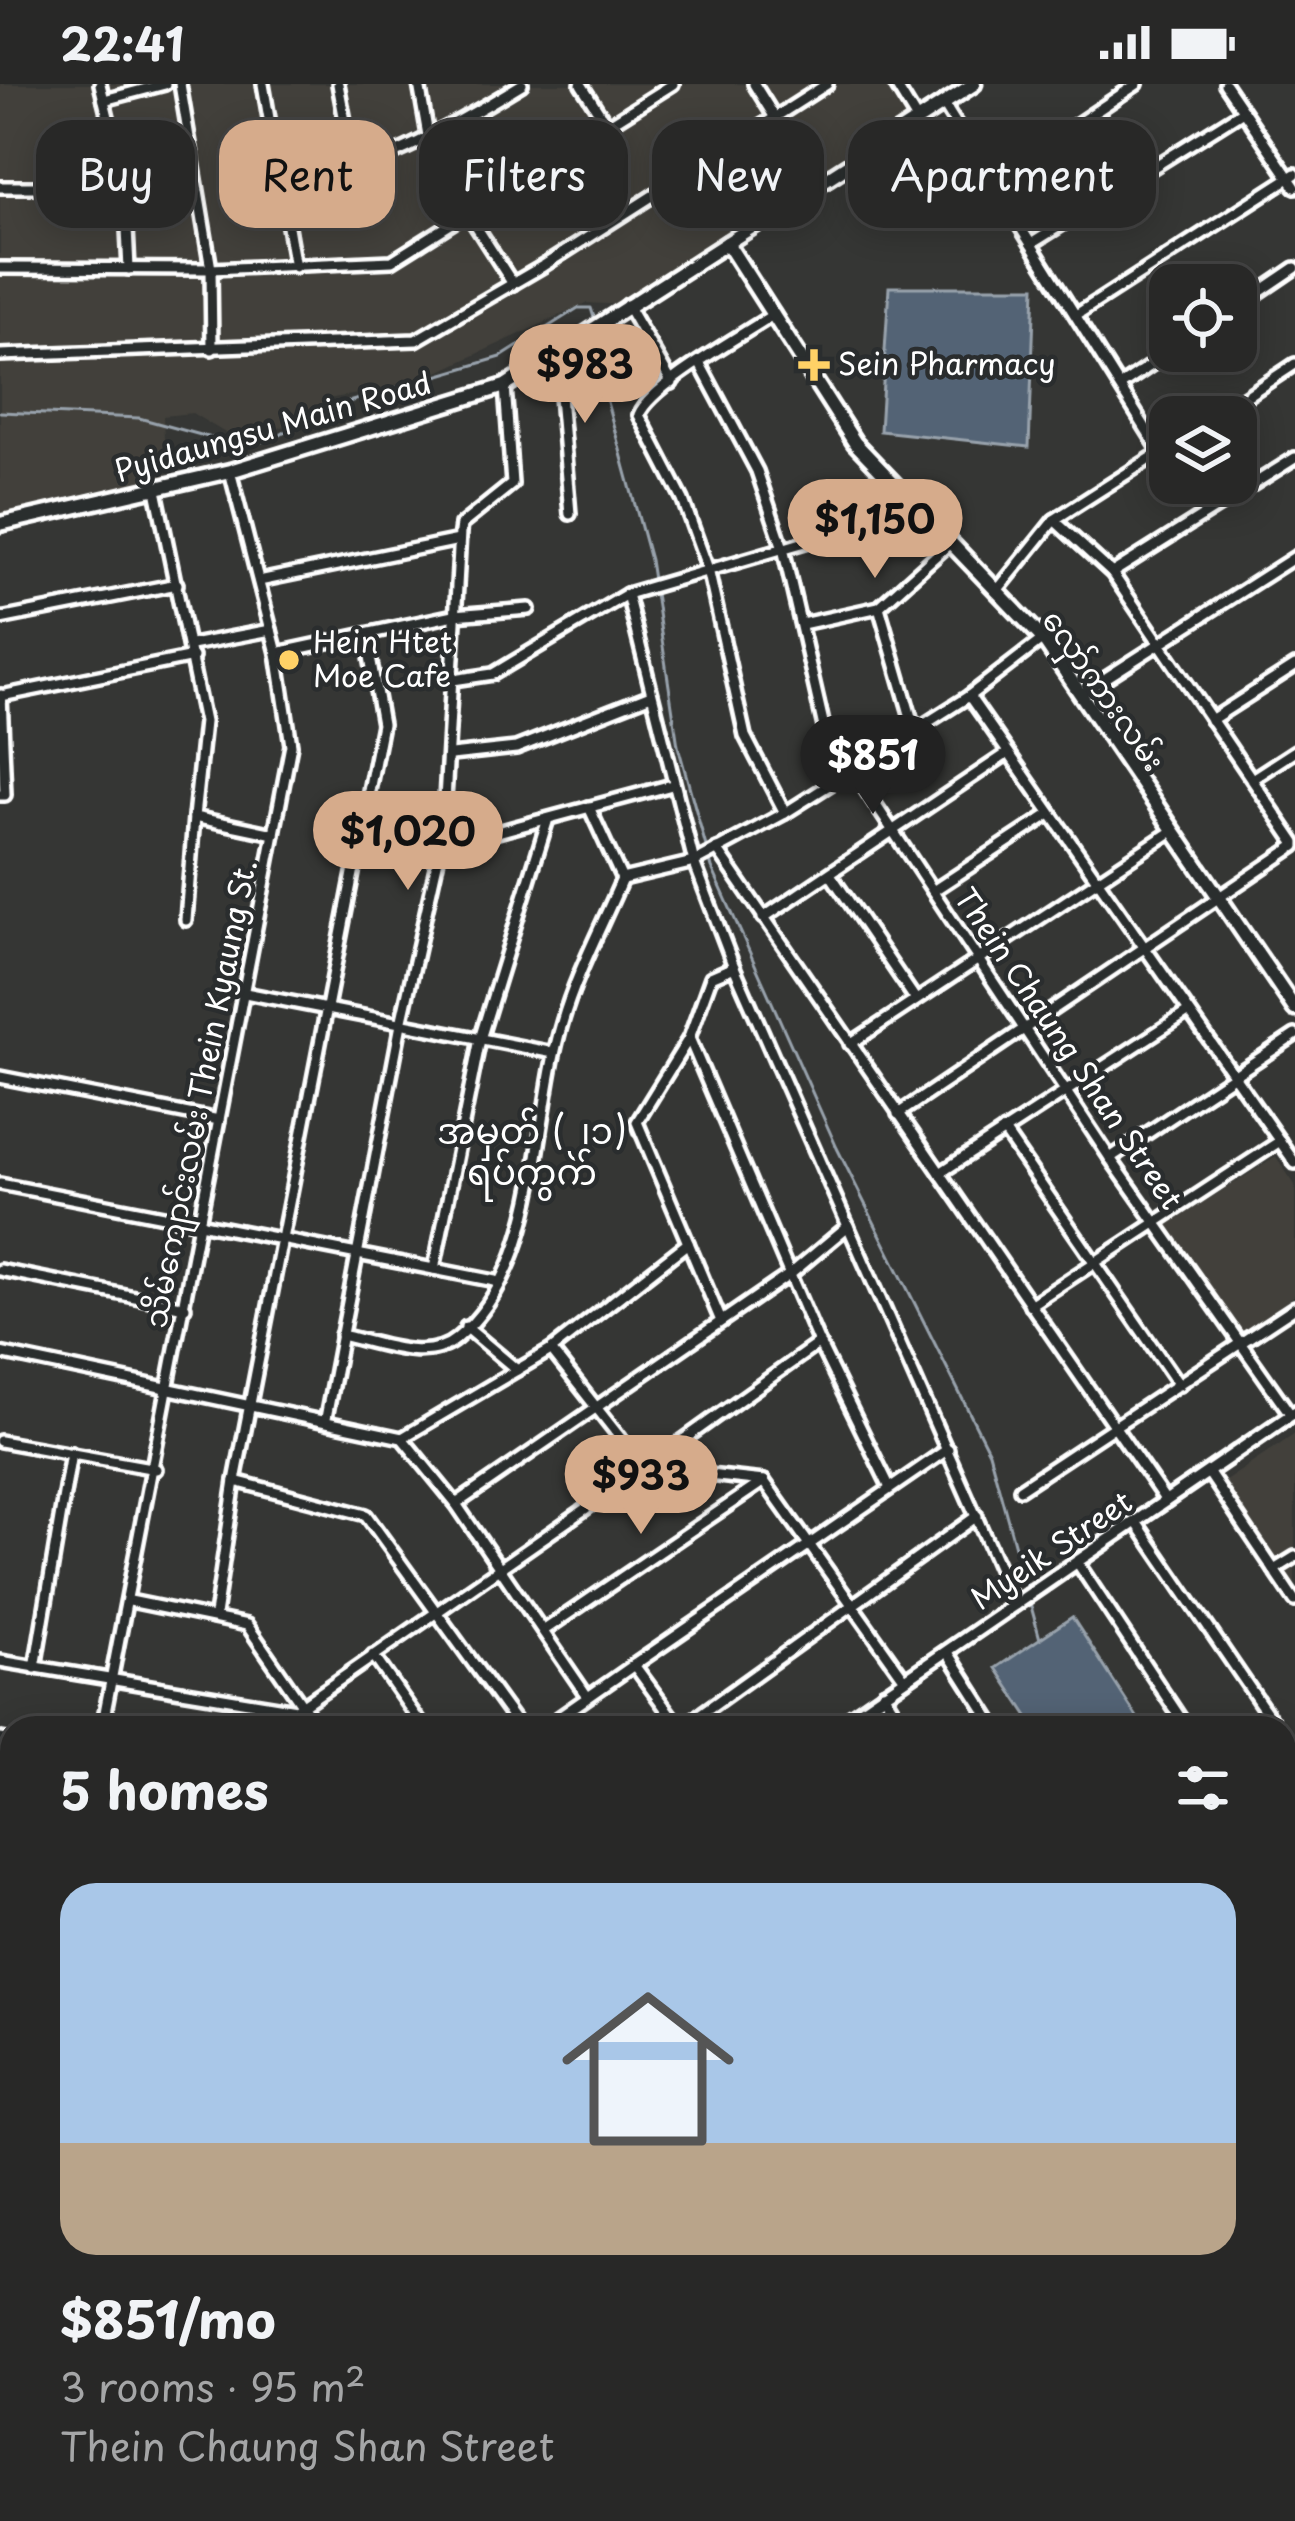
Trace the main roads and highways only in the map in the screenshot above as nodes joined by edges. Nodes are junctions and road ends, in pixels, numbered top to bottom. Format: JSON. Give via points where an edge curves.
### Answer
{"nodes":[{"id":1,"x":974,"y":84,"type":"edge"},
{"id":2,"x":727,"y":243,"type":"junction"},
{"id":3,"x":0,"y":524,"type":"edge"},
{"id":4,"x":1295,"y":1009,"type":"edge"}],
"edges":[{"from":1,"to":2,"type":"main road","name":"Pyidaungsu Main Road"},
{"from":2,"to":3,"type":"main road","name":"Pyidaungsu Main Road","via":[[505,386],[230,471]]},
{"from":2,"to":4,"type":"main road","name":"လှော်ကားလမ်း","via":[[855,442],[1043,639]]}]}
